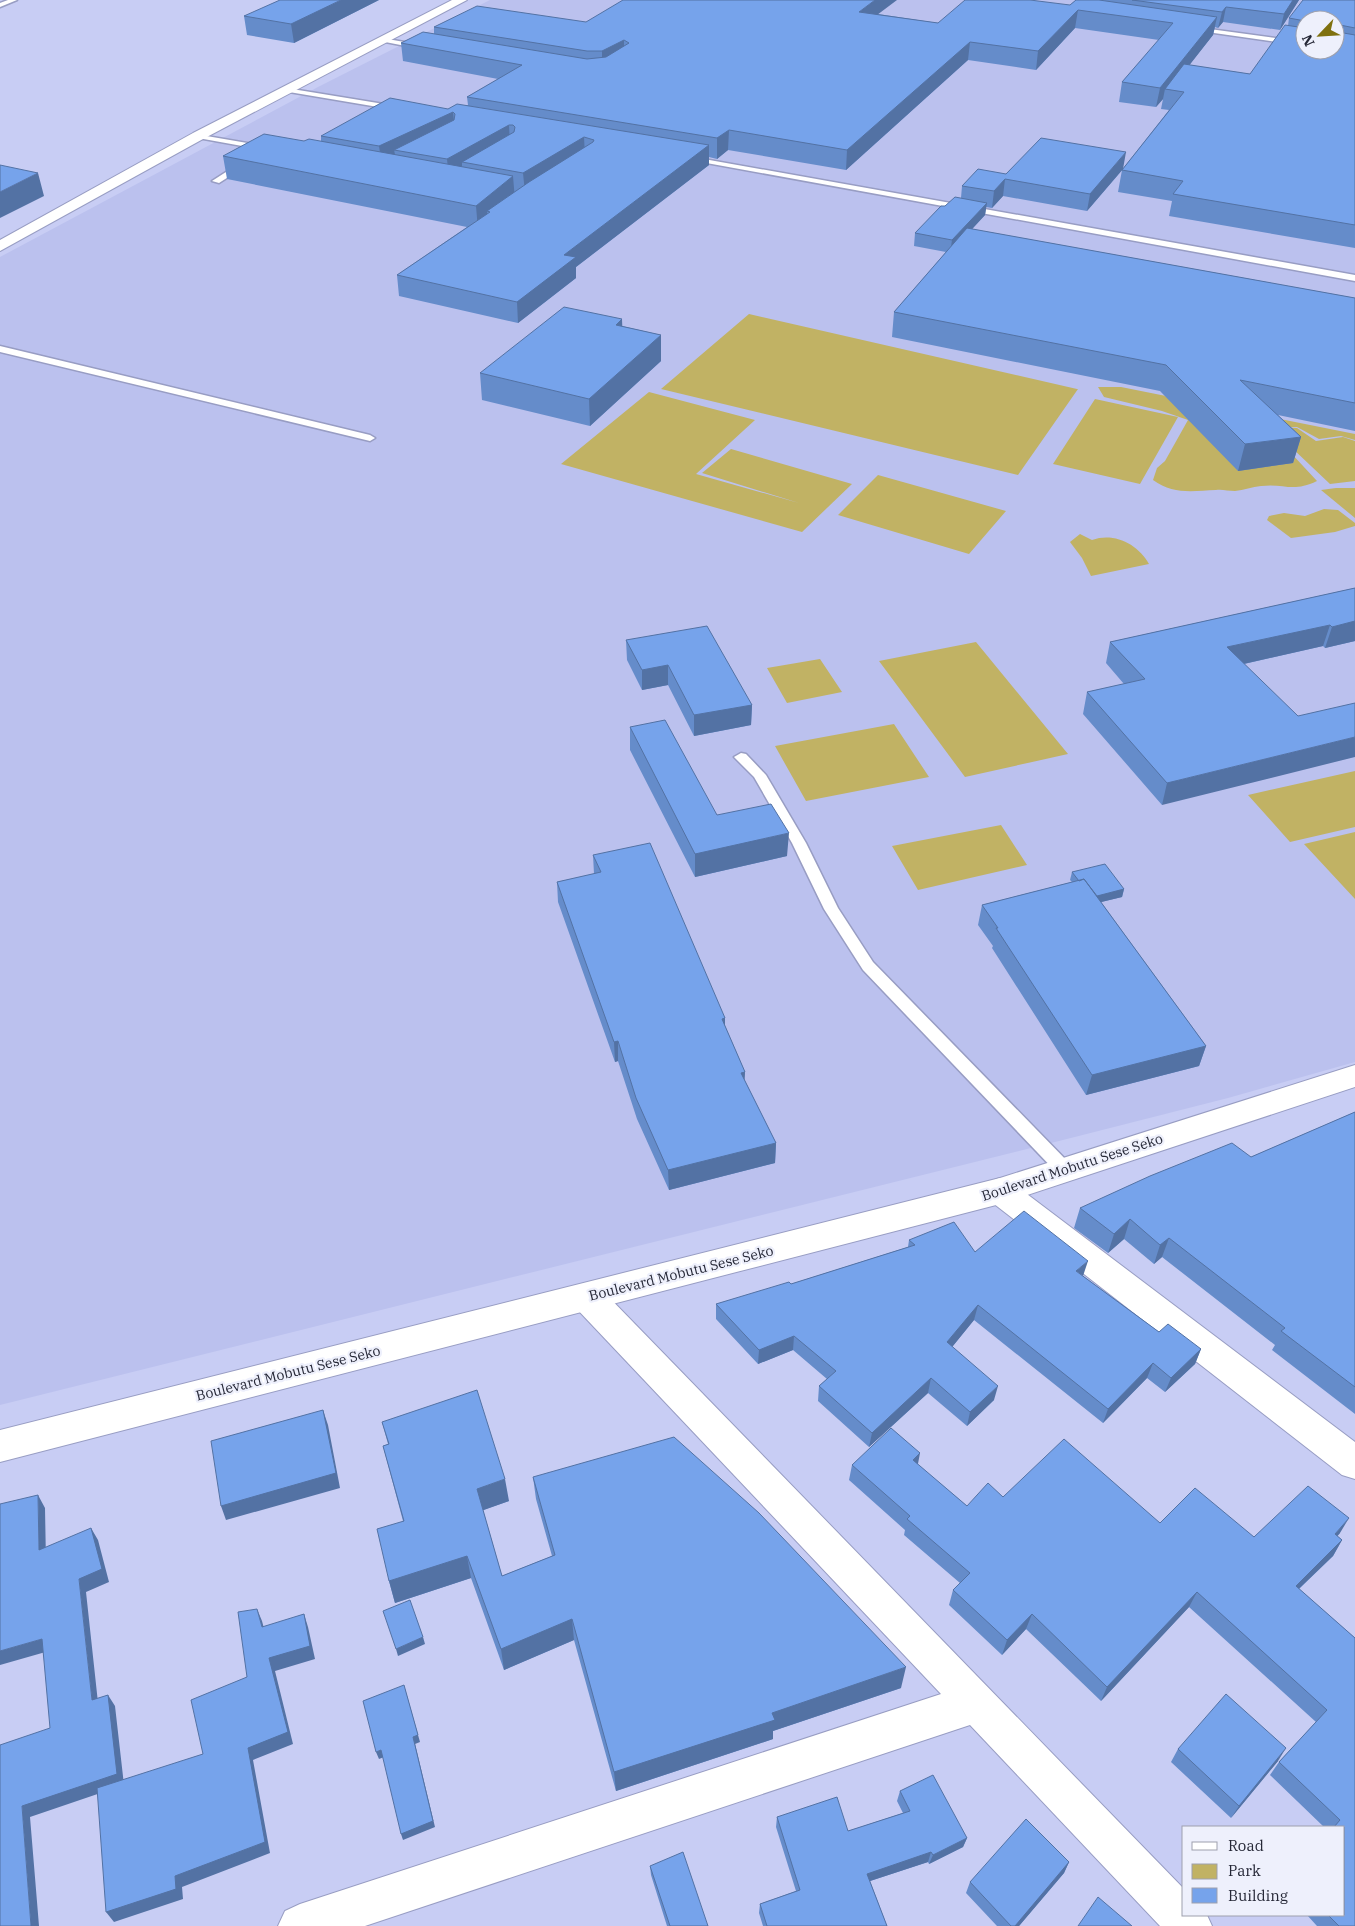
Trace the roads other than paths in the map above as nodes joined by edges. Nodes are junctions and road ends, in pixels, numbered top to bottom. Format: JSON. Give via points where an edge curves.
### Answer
{"nodes":[{"id":1,"x":14,"y":0,"type":"edge"},
{"id":2,"x":461,"y":0,"type":"edge"},
{"id":3,"x":0,"y":6,"type":"edge"},
{"id":4,"x":1188,"y":28,"type":"edge"},
{"id":5,"x":382,"y":40,"type":"junction"},
{"id":6,"x":1295,"y":43,"type":"edge"},
{"id":7,"x":429,"y":48,"type":"edge"},
{"id":8,"x":289,"y":90,"type":"junction"},
{"id":9,"x":406,"y":110,"type":"edge"},
{"id":10,"x":198,"y":136,"type":"junction"},
{"id":11,"x":263,"y":154,"type":"edge"},
{"id":12,"x":679,"y":156,"type":"edge"},
{"id":13,"x":247,"y":163,"type":"edge"},
{"id":14,"x":216,"y":181,"type":"dead end"},
{"id":15,"x":0,"y":246,"type":"edge"},
{"id":16,"x":1355,"y":278,"type":"edge"},
{"id":17,"x":0,"y":349,"type":"edge"},
{"id":18,"x":370,"y":438,"type":"dead end"},
{"id":19,"x":741,"y":757,"type":"dead end"},
{"id":20,"x":1352,"y":1080,"type":"edge"},
{"id":21,"x":1065,"y":1170,"type":"junction"},
{"id":22,"x":1000,"y":1192,"type":"junction"},
{"id":23,"x":587,"y":1297,"type":"junction"},
{"id":24,"x":0,"y":1446,"type":"edge"},
{"id":25,"x":1355,"y":1463,"type":"edge"},
{"id":26,"x":976,"y":1702,"type":"junction"},
{"id":27,"x":300,"y":1926,"type":"edge"},
{"id":28,"x":1190,"y":1926,"type":"edge"}],
"edges":[{"from":1,"to":3,"type":"lane"},
{"from":2,"to":5,"type":"street"},
{"from":4,"to":6,"type":"lane"},
{"from":5,"to":7,"type":"lane"},
{"from":5,"to":8,"type":"street"},
{"from":8,"to":9,"type":"lane"},
{"from":8,"to":10,"type":"street"},
{"from":10,"to":11,"type":"lane","via":[[270,150]]},
{"from":10,"to":15,"type":"street"},
{"from":12,"to":16,"type":"lane"},
{"from":13,"to":14,"type":"lane"},
{"from":17,"to":18,"type":"lane"},
{"from":19,"to":21,"type":"lane","via":[[759,775],[778,805],[831,909],[868,966]]},
{"from":20,"to":21,"type":"street","name":"Boulevard Mobutu Sese Seko"},
{"from":21,"to":22,"type":"street","name":"Boulevard Mobutu Sese Seko"},
{"from":22,"to":23,"type":"street","name":"Boulevard Mobutu Sese Seko"},
{"from":22,"to":25,"type":"street"},
{"from":23,"to":24,"type":"street","name":"Boulevard Mobutu Sese Seko"},
{"from":23,"to":26,"type":"street"},
{"from":26,"to":27,"type":"street"},
{"from":26,"to":28,"type":"street"}]}
